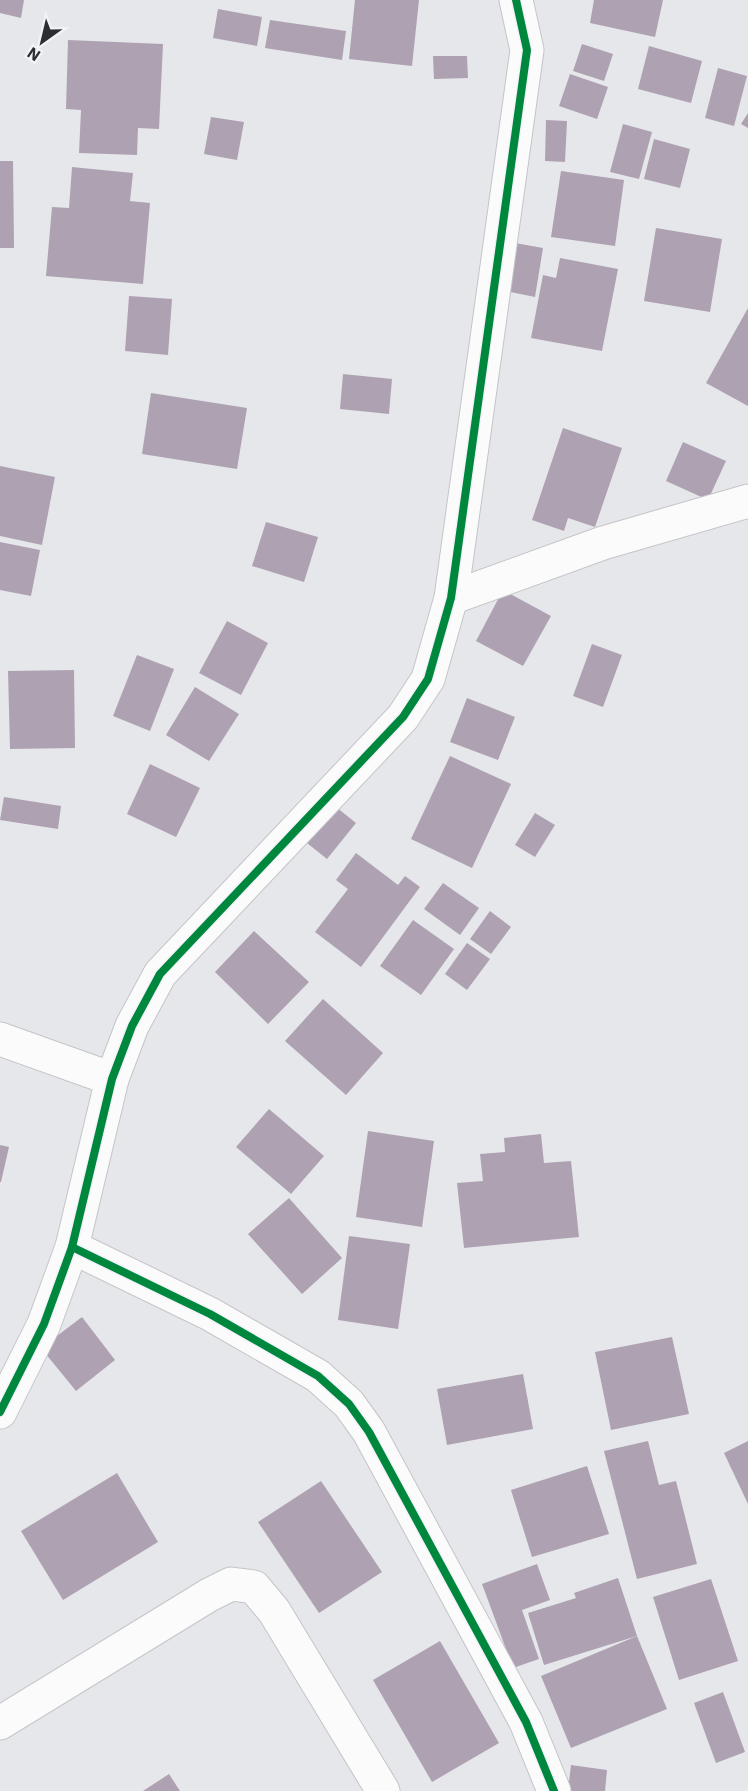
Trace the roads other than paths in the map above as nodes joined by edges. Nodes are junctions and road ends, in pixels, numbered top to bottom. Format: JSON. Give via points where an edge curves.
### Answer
{"nodes":[{"id":1,"x":516,"y":0,"type":"edge"},
{"id":2,"x":748,"y":501,"type":"edge"},
{"id":3,"x":451,"y":598,"type":"junction"},
{"id":4,"x":0,"y":1039,"type":"edge"},
{"id":5,"x":112,"y":1079,"type":"junction"},
{"id":6,"x":72,"y":1247,"type":"junction"},
{"id":7,"x":0,"y":1412,"type":"edge"},
{"id":8,"x":0,"y":1723,"type":"edge"},
{"id":9,"x":384,"y":1791,"type":"edge"},
{"id":10,"x":554,"y":1791,"type":"edge"}],
"edges":[{"from":1,"to":3,"type":"street","via":[[526,50]]},
{"from":2,"to":3,"type":"street","via":[[603,543]]},
{"from":3,"to":5,"type":"street","via":[[428,680],[403,717],[160,974],[132,1026]]},
{"from":4,"to":5,"type":"street"},
{"from":5,"to":6,"type":"street"},
{"from":6,"to":7,"type":"street","via":[[44,1324]]},
{"from":6,"to":10,"type":"street","via":[[210,1314],[318,1376],[349,1404],[369,1432],[526,1722]]},
{"from":8,"to":9,"type":"street","via":[[209,1595],[231,1584],[254,1587],[274,1611]]}]}
